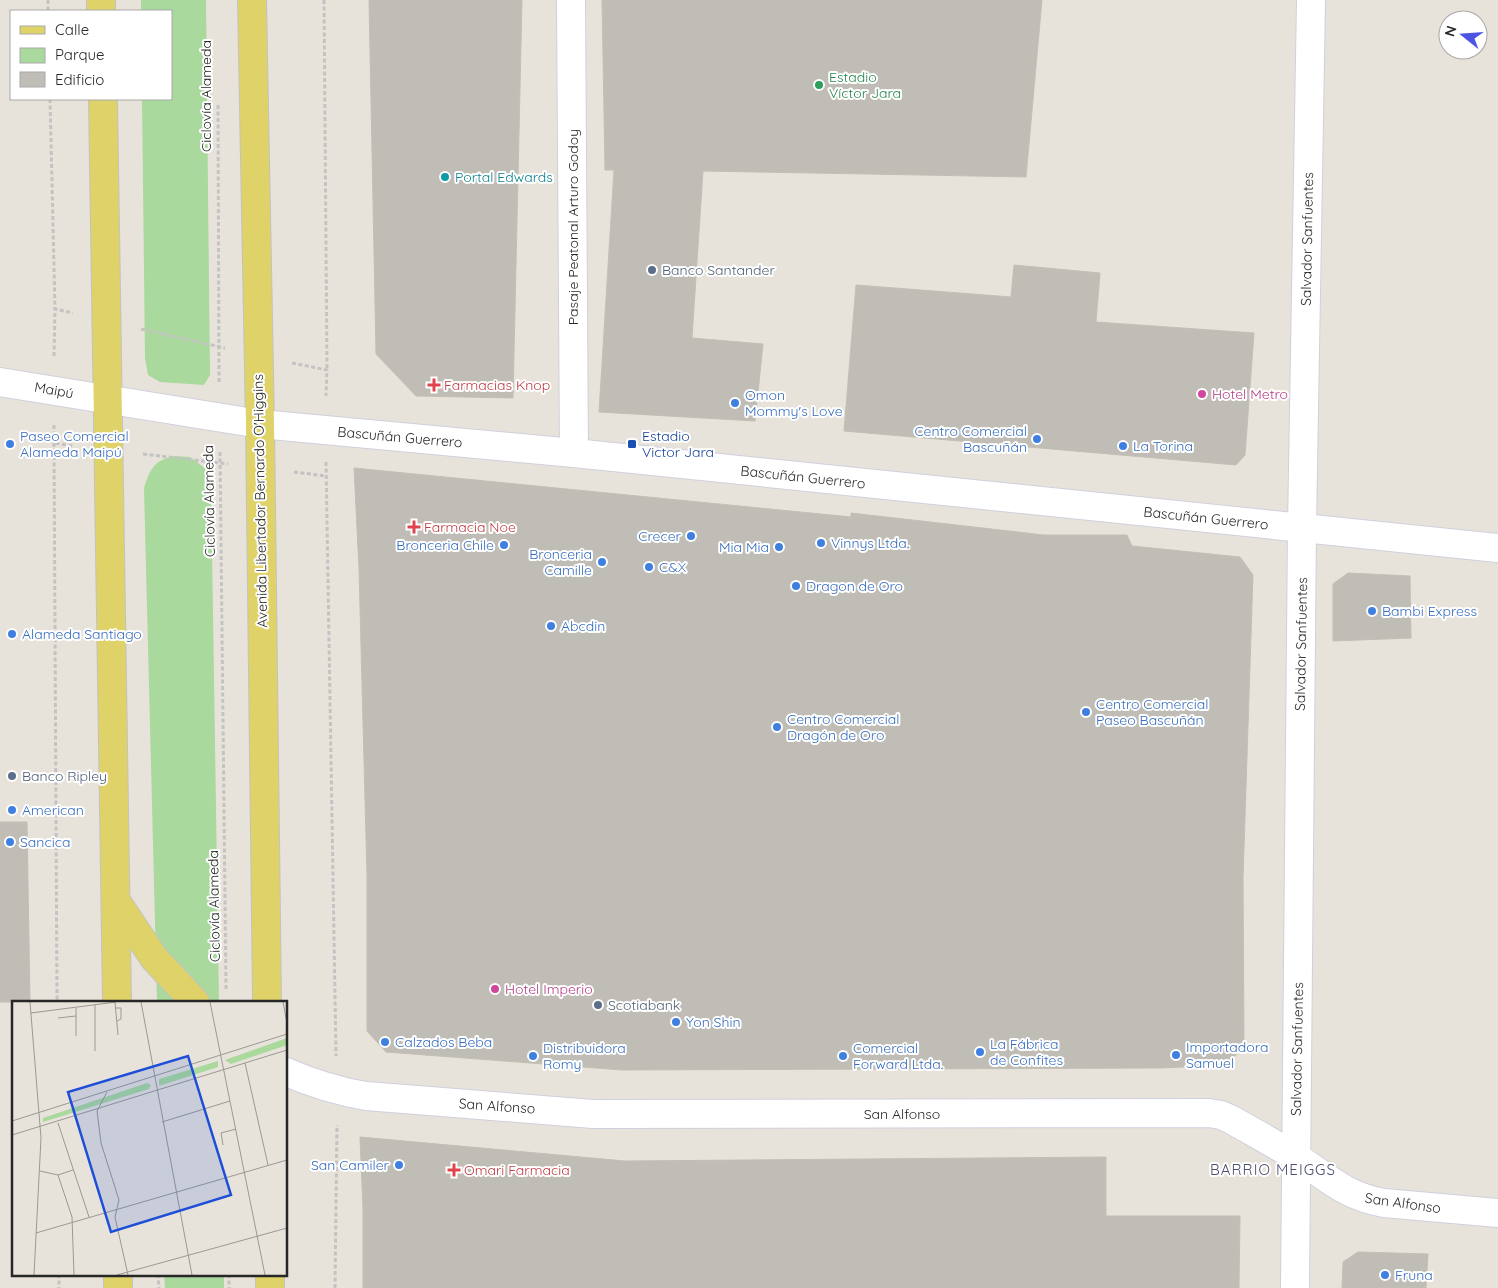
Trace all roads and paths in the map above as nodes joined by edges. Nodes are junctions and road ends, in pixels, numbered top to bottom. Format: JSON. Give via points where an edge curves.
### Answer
{"nodes":[{"id":1,"x":252,"y":0,"type":"edge"},
{"id":2,"x":324,"y":0,"type":"edge"},
{"id":3,"x":571,"y":0,"type":"edge"},
{"id":4,"x":1311,"y":0,"type":"edge"},
{"id":5,"x":218,"y":99,"type":"dead end"},
{"id":6,"x":50,"y":100,"type":"edge"},
{"id":7,"x":103,"y":100,"type":"edge"},
{"id":8,"x":55,"y":309,"type":"dead end"},
{"id":9,"x":326,"y":370,"type":"dead end"},
{"id":10,"x":0,"y":382,"type":"edge"},
{"id":11,"x":108,"y":400,"type":"junction"},
{"id":12,"x":220,"y":417,"type":"junction"},
{"id":13,"x":260,"y":424,"type":"junction"},
{"id":14,"x":54,"y":443,"type":"dead end"},
{"id":15,"x":574,"y":453,"type":"junction"},
{"id":16,"x":326,"y":476,"type":"dead end"},
{"id":17,"x":1302,"y":528,"type":"junction"},
{"id":18,"x":1498,"y":548,"type":"edge"},
{"id":19,"x":116,"y":901,"type":"junction"},
{"id":20,"x":226,"y":992,"type":"dead end"},
{"id":21,"x":57,"y":1001,"type":"edge"},
{"id":22,"x":117,"y":1001,"type":"edge"},
{"id":23,"x":194,"y":1001,"type":"edge"},
{"id":24,"x":267,"y":1001,"type":"edge"},
{"id":25,"x":288,"y":1073,"type":"edge"},
{"id":26,"x":337,"y":1091,"type":"junction"},
{"id":27,"x":1296,"y":1158,"type":"junction"},
{"id":28,"x":1498,"y":1213,"type":"edge"},
{"id":29,"x":335,"y":1288,"type":"edge"},
{"id":30,"x":1294,"y":1288,"type":"edge"}],
"edges":[{"from":1,"to":13,"type":"main road","name":"Avenida Libertador Bernardo O'Higgins"},
{"from":2,"to":9,"type":"path"},
{"from":3,"to":15,"type":"street","name":"Pasaje Peatonal Arturo Godoy"},
{"from":4,"to":17,"type":"street","name":"Salvador Sanfuentes"},
{"from":5,"to":12,"type":"path","name":"Ciclovía Alameda"},
{"from":6,"to":8,"type":"path"},
{"from":7,"to":11,"type":"main road"},
{"from":10,"to":11,"type":"street","name":"Maipú"},
{"from":11,"to":12,"type":"street","name":"Bascuñán Guerrero"},
{"from":11,"to":19,"type":"main road"},
{"from":12,"to":13,"type":"street","name":"Bascuñán Guerrero"},
{"from":12,"to":20,"type":"path","name":"Ciclovía Alameda"},
{"from":13,"to":15,"type":"street","name":"Bascuñán Guerrero"},
{"from":13,"to":24,"type":"main road","name":"Avenida Libertador Bernardo O'Higgins"},
{"from":14,"to":21,"type":"path"},
{"from":15,"to":17,"type":"street","name":"Bascuñán Guerrero"},
{"from":16,"to":26,"type":"path"},
{"from":17,"to":18,"type":"street","name":"Bascuñán Guerrero"},
{"from":17,"to":27,"type":"street","name":"Salvador Sanfuentes"},
{"from":19,"to":22,"type":"main road"},
{"from":19,"to":23,"type":"main road","via":[[154,958]]},
{"from":25,"to":26,"type":"street","name":"San Alfonso"},
{"from":26,"to":27,"type":"street","name":"San Alfonso","via":[[593,1114],[1209,1113],[1232,1120]]},
{"from":26,"to":29,"type":"path"},
{"from":27,"to":28,"type":"street","name":"San Alfonso","via":[[1335,1186],[1366,1200]]},
{"from":27,"to":30,"type":"street","name":"Salvador Sanfuentes"}]}
